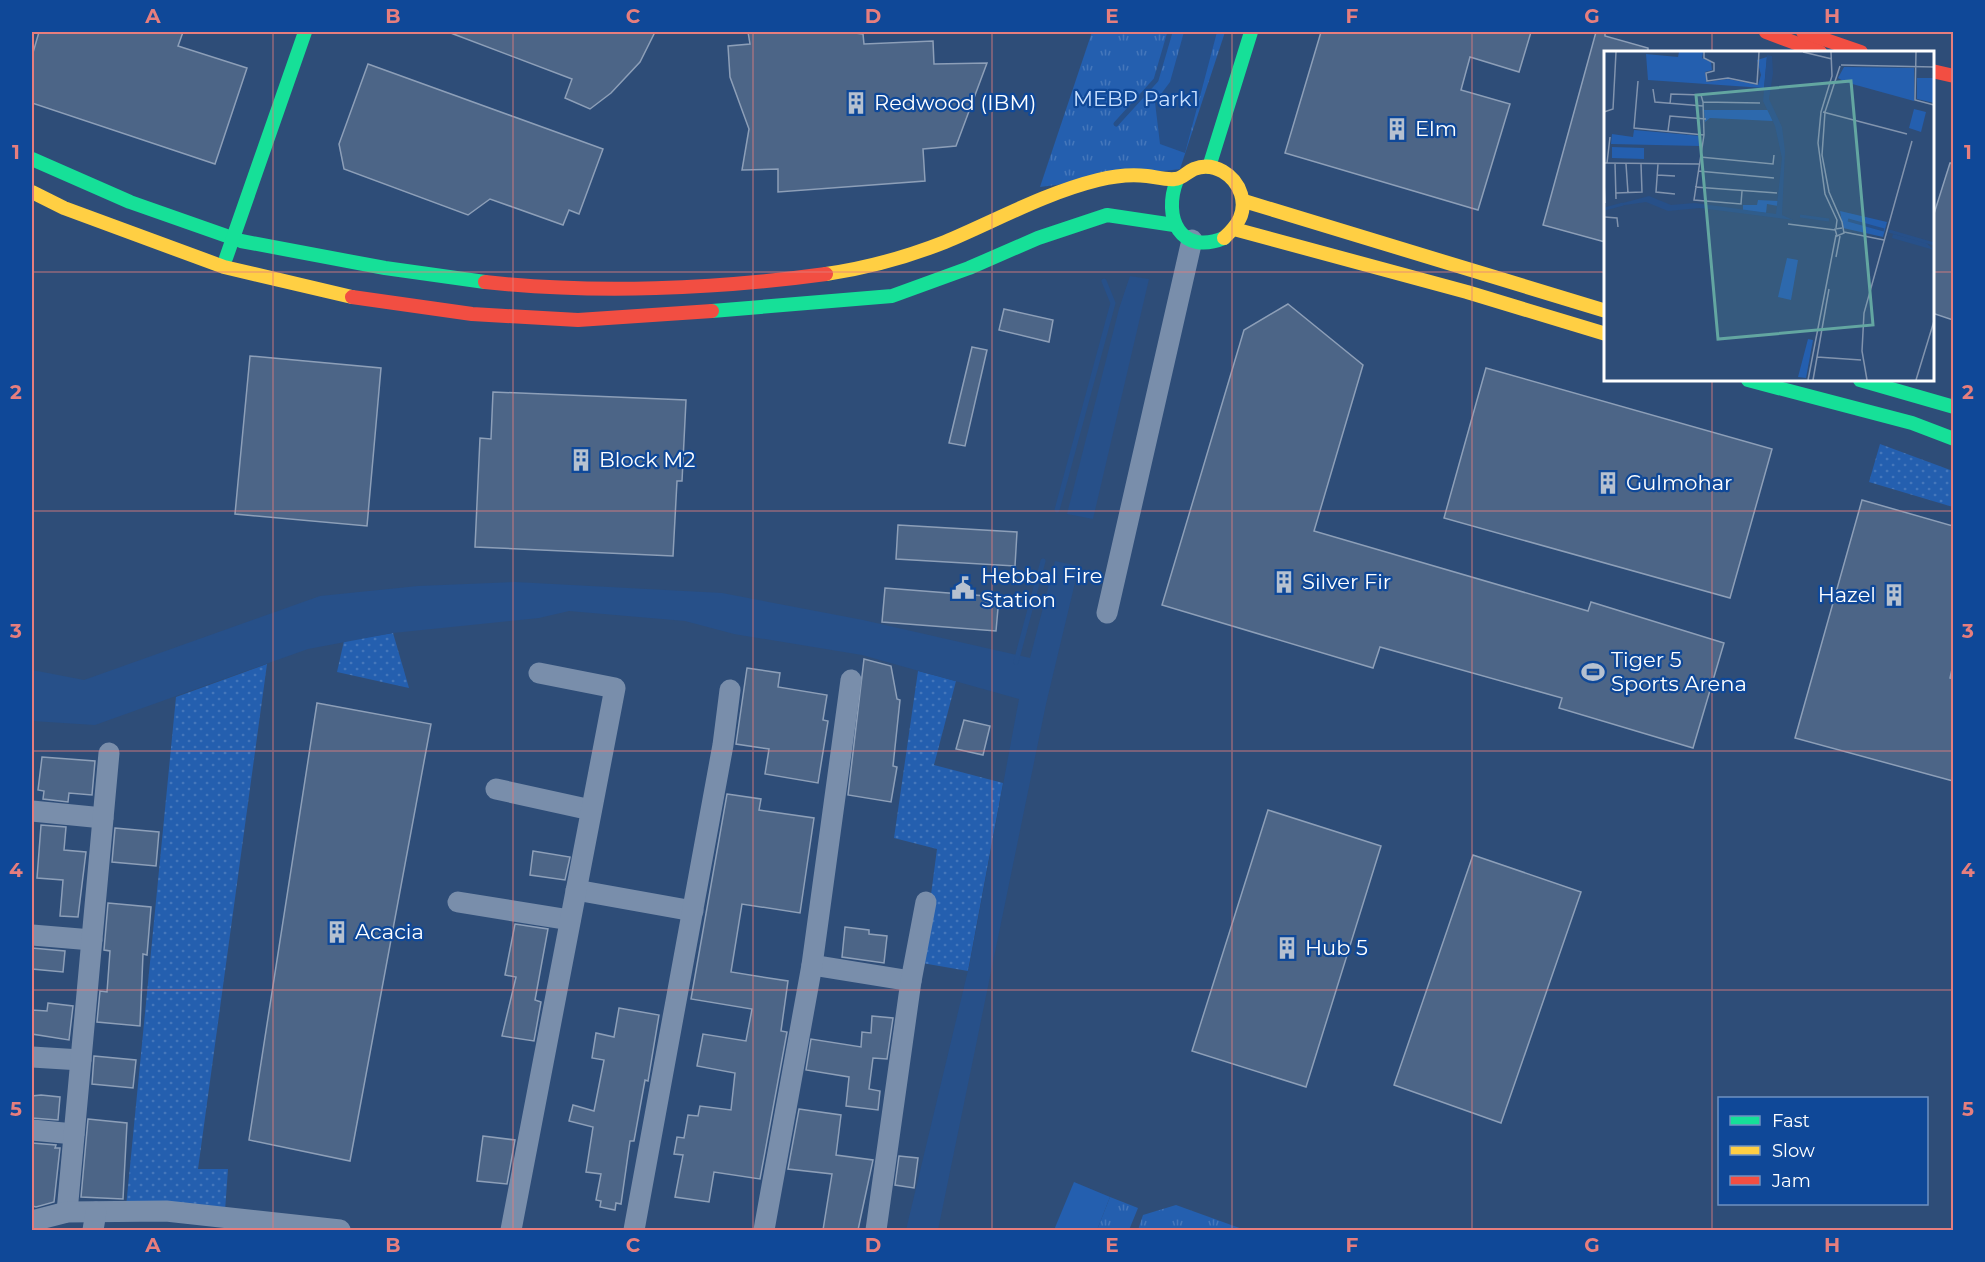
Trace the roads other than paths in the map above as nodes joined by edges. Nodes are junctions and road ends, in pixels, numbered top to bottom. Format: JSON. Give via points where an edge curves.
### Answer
{"nodes":[{"id":1,"x":305,"y":32,"type":"edge"},
{"id":2,"x":1251,"y":32,"type":"edge"},
{"id":3,"x":1766,"y":32,"type":"edge"},
{"id":4,"x":1803,"y":32,"type":"edge"},
{"id":5,"x":1817,"y":51,"type":"edge"},
{"id":6,"x":1858,"y":51,"type":"edge"},
{"id":7,"x":1934,"y":71,"type":"edge"},
{"id":8,"x":1953,"y":76,"type":"edge"},
{"id":9,"x":32,"y":159,"type":"edge"},
{"id":10,"x":1209,"y":167,"type":"junction"},
{"id":11,"x":1177,"y":180,"type":"junction"},
{"id":12,"x":32,"y":192,"type":"edge"},
{"id":13,"x":1244,"y":201,"type":"junction"},
{"id":14,"x":1174,"y":225,"type":"junction"},
{"id":15,"x":1234,"y":229,"type":"junction"},
{"id":16,"x":232,"y":238,"type":"junction"},
{"id":17,"x":1192,"y":240,"type":"junction"},
{"id":18,"x":224,"y":267,"type":"junction"},
{"id":19,"x":1604,"y":311,"type":"edge"},
{"id":20,"x":1604,"y":334,"type":"edge"},
{"id":21,"x":1752,"y":381,"type":"edge"},
{"id":22,"x":1863,"y":381,"type":"edge"},
{"id":23,"x":1953,"y":407,"type":"edge"},
{"id":24,"x":1953,"y":439,"type":"edge"},
{"id":25,"x":1107,"y":613,"type":"dead end"},
{"id":26,"x":539,"y":673,"type":"dead end"},
{"id":27,"x":851,"y":680,"type":"dead end"},
{"id":28,"x":730,"y":690,"type":"dead end"},
{"id":29,"x":109,"y":753,"type":"dead end"},
{"id":30,"x":496,"y":789,"type":"dead end"},
{"id":31,"x":591,"y":810,"type":"junction"},
{"id":32,"x":32,"y":812,"type":"edge"},
{"id":33,"x":103,"y":818,"type":"junction"},
{"id":34,"x":576,"y":890,"type":"junction"},
{"id":35,"x":458,"y":902,"type":"dead end"},
{"id":36,"x":926,"y":902,"type":"dead end"},
{"id":37,"x":693,"y":911,"type":"junction"},
{"id":38,"x":570,"y":920,"type":"junction"},
{"id":39,"x":32,"y":935,"type":"edge"},
{"id":40,"x":92,"y":940,"type":"junction"},
{"id":41,"x":812,"y":965,"type":"junction"},
{"id":42,"x":911,"y":981,"type":"junction"},
{"id":43,"x":32,"y":1057,"type":"edge"},
{"id":44,"x":81,"y":1060,"type":"junction"},
{"id":45,"x":32,"y":1130,"type":"edge"},
{"id":46,"x":74,"y":1134,"type":"junction"},
{"id":47,"x":67,"y":1212,"type":"junction"},
{"id":48,"x":201,"y":1215,"type":"edge"},
{"id":49,"x":32,"y":1221,"type":"edge"},
{"id":50,"x":94,"y":1221,"type":"edge"},
{"id":51,"x":335,"y":1230,"type":"edge"},
{"id":52,"x":511,"y":1230,"type":"edge"},
{"id":53,"x":634,"y":1230,"type":"edge"},
{"id":54,"x":764,"y":1230,"type":"edge"},
{"id":55,"x":876,"y":1230,"type":"edge"}],
"edges":[{"from":1,"to":16,"type":"street"},
{"from":2,"to":10,"type":"street"},
{"from":3,"to":5,"type":"street"},
{"from":4,"to":6,"type":"street"},
{"from":7,"to":8,"type":"street"},
{"from":9,"to":16,"type":"street","via":[[73,179]]},
{"from":10,"to":11,"type":"street","via":[[1197,167]]},
{"from":10,"to":13,"type":"street","via":[[1233,178]]},
{"from":11,"to":14,"type":"street","via":[[1168,202]]},
{"from":11,"to":16,"type":"street","via":[[1133,173],[1091,180],[942,244],[883,263],[834,273],[732,283],[579,290],[436,278]]},
{"from":12,"to":18,"type":"street","via":[[64,208]]},
{"from":13,"to":15,"type":"street"},
{"from":13,"to":19,"type":"street"},
{"from":14,"to":17,"type":"street"},
{"from":14,"to":18,"type":"street","via":[[1107,216],[1038,238],[892,296],[578,320],[419,308]]},
{"from":15,"to":17,"type":"street","via":[[1216,241]]},
{"from":15,"to":20,"type":"street"},
{"from":16,"to":18,"type":"street"},
{"from":17,"to":25,"type":"street"},
{"from":21,"to":24,"type":"street","via":[[1912,423]]},
{"from":22,"to":23,"type":"street"},
{"from":26,"to":31,"type":"street","via":[[615,688]]},
{"from":27,"to":41,"type":"street"},
{"from":28,"to":37,"type":"street"},
{"from":29,"to":33,"type":"street"},
{"from":30,"to":31,"type":"street"},
{"from":31,"to":34,"type":"street"},
{"from":32,"to":33,"type":"street"},
{"from":33,"to":40,"type":"street"},
{"from":34,"to":37,"type":"street"},
{"from":34,"to":38,"type":"street"},
{"from":35,"to":38,"type":"street"},
{"from":36,"to":42,"type":"street"},
{"from":37,"to":53,"type":"street"},
{"from":38,"to":52,"type":"street"},
{"from":39,"to":40,"type":"street"},
{"from":40,"to":44,"type":"street"},
{"from":41,"to":42,"type":"street"},
{"from":41,"to":54,"type":"street"},
{"from":42,"to":55,"type":"street"},
{"from":43,"to":44,"type":"street"},
{"from":44,"to":46,"type":"street"},
{"from":45,"to":46,"type":"street"},
{"from":46,"to":47,"type":"street"},
{"from":47,"to":49,"type":"street"},
{"from":47,"to":50,"type":"street"},
{"from":48,"to":50,"type":"street","via":[[166,1210]]},
{"from":48,"to":51,"type":"street"}]}
